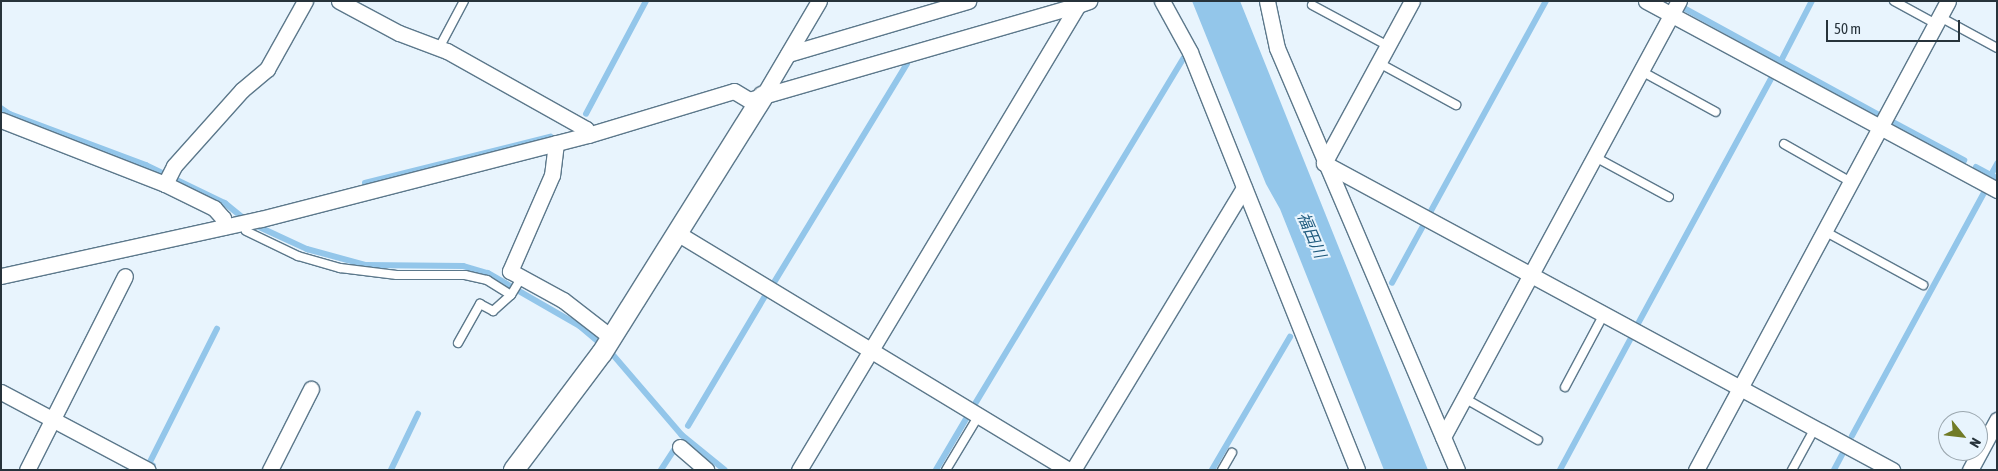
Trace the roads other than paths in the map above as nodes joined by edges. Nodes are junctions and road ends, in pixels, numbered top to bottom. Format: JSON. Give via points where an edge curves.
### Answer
{"nodes":[{"id":1,"x":305,"y":1,"type":"edge"},
{"id":2,"x":339,"y":1,"type":"edge"},
{"id":3,"x":464,"y":1,"type":"edge"},
{"id":4,"x":819,"y":1,"type":"edge"},
{"id":5,"x":968,"y":1,"type":"edge"},
{"id":6,"x":1162,"y":1,"type":"edge"},
{"id":7,"x":1267,"y":1,"type":"edge"},
{"id":8,"x":1412,"y":1,"type":"edge"},
{"id":9,"x":1646,"y":1,"type":"edge"},
{"id":10,"x":1679,"y":1,"type":"edge"},
{"id":11,"x":1894,"y":1,"type":"edge"},
{"id":12,"x":1948,"y":1,"type":"edge"},
{"id":13,"x":1083,"y":3,"type":"edge"},
{"id":14,"x":1312,"y":4,"type":"dead end"},
{"id":15,"x":1672,"y":15,"type":"junction"},
{"id":16,"x":1938,"y":21,"type":"junction"},
{"id":17,"x":1388,"y":46,"type":"junction"},
{"id":18,"x":439,"y":48,"type":"junction"},
{"id":19,"x":1997,"y":48,"type":"edge"},
{"id":20,"x":788,"y":54,"type":"junction"},
{"id":21,"x":1379,"y":63,"type":"junction"},
{"id":22,"x":1641,"y":71,"type":"junction"},
{"id":23,"x":763,"y":96,"type":"junction"},
{"id":24,"x":1456,"y":105,"type":"dead end"},
{"id":25,"x":1716,"y":112,"type":"dead end"},
{"id":26,"x":1,"y":120,"type":"edge"},
{"id":27,"x":1880,"y":127,"type":"junction"},
{"id":28,"x":588,"y":135,"type":"junction"},
{"id":29,"x":556,"y":143,"type":"junction"},
{"id":30,"x":1784,"y":144,"type":"dead end"},
{"id":31,"x":1594,"y":157,"type":"junction"},
{"id":32,"x":1324,"y":163,"type":"junction"},
{"id":33,"x":168,"y":179,"type":"junction"},
{"id":34,"x":1851,"y":182,"type":"junction"},
{"id":35,"x":1244,"y":188,"type":"junction"},
{"id":36,"x":1997,"y":190,"type":"edge"},
{"id":37,"x":1669,"y":197,"type":"dead end"},
{"id":38,"x":223,"y":227,"type":"junction"},
{"id":39,"x":243,"y":227,"type":"junction"},
{"id":40,"x":1824,"y":232,"type":"junction"},
{"id":41,"x":677,"y":233,"type":"junction"},
{"id":42,"x":1531,"y":275,"type":"junction"},
{"id":43,"x":1,"y":276,"type":"edge"},
{"id":44,"x":125,"y":276,"type":"dead end"},
{"id":45,"x":521,"y":279,"type":"junction"},
{"id":46,"x":1923,"y":286,"type":"dead end"},
{"id":47,"x":512,"y":294,"type":"junction"},
{"id":48,"x":1604,"y":314,"type":"junction"},
{"id":49,"x":458,"y":343,"type":"dead end"},
{"id":50,"x":607,"y":345,"type":"junction"},
{"id":51,"x":871,"y":350,"type":"junction"},
{"id":52,"x":1565,"y":387,"type":"dead end"},
{"id":53,"x":1740,"y":388,"type":"junction"},
{"id":54,"x":311,"y":389,"type":"dead end"},
{"id":55,"x":1,"y":392,"type":"edge"},
{"id":56,"x":1464,"y":398,"type":"junction"},
{"id":57,"x":979,"y":415,"type":"junction"},
{"id":58,"x":53,"y":419,"type":"junction"},
{"id":59,"x":1997,"y":420,"type":"edge"},
{"id":60,"x":1815,"y":428,"type":"junction"},
{"id":61,"x":1442,"y":437,"type":"junction"},
{"id":62,"x":1538,"y":440,"type":"dead end"},
{"id":63,"x":680,"y":447,"type":"dead end"},
{"id":64,"x":1232,"y":453,"type":"dead end"},
{"id":65,"x":1352,"y":466,"type":"edge"},
{"id":66,"x":27,"y":470,"type":"edge"},
{"id":67,"x":148,"y":470,"type":"edge"},
{"id":68,"x":270,"y":470,"type":"edge"},
{"id":69,"x":514,"y":470,"type":"edge"},
{"id":70,"x":706,"y":470,"type":"edge"},
{"id":71,"x":799,"y":470,"type":"edge"},
{"id":72,"x":946,"y":470,"type":"edge"},
{"id":73,"x":1069,"y":470,"type":"edge"},
{"id":74,"x":1073,"y":470,"type":"edge"},
{"id":75,"x":1222,"y":470,"type":"edge"},
{"id":76,"x":1456,"y":470,"type":"edge"},
{"id":77,"x":1696,"y":470,"type":"edge"},
{"id":78,"x":1792,"y":470,"type":"edge"},
{"id":79,"x":1892,"y":470,"type":"edge"},
{"id":80,"x":1970,"y":470,"type":"edge"}],
"edges":[{"from":1,"to":33,"type":"street","via":[[267,69],[242,90]]},
{"from":2,"to":18,"type":"street","via":[[399,33]]},
{"from":3,"to":18,"type":"lane"},
{"from":4,"to":20,"type":"street"},
{"from":5,"to":20,"type":"street"},
{"from":6,"to":35,"type":"street","via":[[1190,52]]},
{"from":7,"to":32,"type":"street","via":[[1276,48]]},
{"from":8,"to":17,"type":"street"},
{"from":9,"to":15,"type":"street"},
{"from":10,"to":15,"type":"street"},
{"from":11,"to":16,"type":"lane"},
{"from":12,"to":16,"type":"street"},
{"from":13,"to":23,"type":"street"},
{"from":13,"to":51,"type":"street"},
{"from":14,"to":17,"type":"lane"},
{"from":15,"to":22,"type":"street"},
{"from":15,"to":27,"type":"street"},
{"from":16,"to":19,"type":"lane"},
{"from":16,"to":27,"type":"street"},
{"from":17,"to":21,"type":"street"},
{"from":18,"to":28,"type":"street","via":[[586,129]]},
{"from":20,"to":23,"type":"street"},
{"from":21,"to":24,"type":"lane"},
{"from":21,"to":32,"type":"street"},
{"from":22,"to":25,"type":"lane"},
{"from":22,"to":31,"type":"street"},
{"from":23,"to":28,"type":"street","via":[[750,100],[734,91]]},
{"from":23,"to":41,"type":"street"},
{"from":26,"to":33,"type":"street"},
{"from":27,"to":34,"type":"street"},
{"from":27,"to":36,"type":"street"},
{"from":28,"to":29,"type":"street"},
{"from":29,"to":39,"type":"street","via":[[260,219]]},
{"from":29,"to":45,"type":"street","via":[[552,175],[510,271]]},
{"from":30,"to":34,"type":"lane"},
{"from":31,"to":37,"type":"lane"},
{"from":31,"to":42,"type":"street"},
{"from":32,"to":42,"type":"street"},
{"from":32,"to":61,"type":"street","via":[[1350,214]]},
{"from":33,"to":38,"type":"street","via":[[214,208],[223,218]]},
{"from":34,"to":40,"type":"street"},
{"from":35,"to":65,"type":"street"},
{"from":35,"to":74,"type":"street"},
{"from":38,"to":39,"type":"street"},
{"from":38,"to":43,"type":"street"},
{"from":39,"to":47,"type":"lane","via":[[298,256],[340,268],[397,275],[465,275],[487,280]]},
{"from":40,"to":46,"type":"lane"},
{"from":40,"to":53,"type":"street"},
{"from":41,"to":50,"type":"street"},
{"from":41,"to":51,"type":"street"},
{"from":42,"to":48,"type":"street"},
{"from":42,"to":56,"type":"street"},
{"from":44,"to":58,"type":"street"},
{"from":45,"to":47,"type":"lane"},
{"from":45,"to":50,"type":"street","via":[[563,300]]},
{"from":47,"to":49,"type":"lane","via":[[493,312],[480,304]]},
{"from":48,"to":52,"type":"lane"},
{"from":48,"to":53,"type":"street"},
{"from":50,"to":69,"type":"street"},
{"from":51,"to":57,"type":"street"},
{"from":51,"to":71,"type":"street"},
{"from":53,"to":60,"type":"street"},
{"from":53,"to":77,"type":"street"},
{"from":54,"to":68,"type":"street"},
{"from":55,"to":58,"type":"street"},
{"from":56,"to":61,"type":"street"},
{"from":56,"to":62,"type":"lane"},
{"from":57,"to":72,"type":"lane"},
{"from":57,"to":73,"type":"street"},
{"from":58,"to":66,"type":"street"},
{"from":58,"to":67,"type":"street"},
{"from":59,"to":80,"type":"street"},
{"from":60,"to":78,"type":"lane"},
{"from":60,"to":79,"type":"street"},
{"from":61,"to":76,"type":"street"},
{"from":63,"to":70,"type":"street"},
{"from":64,"to":75,"type":"lane"}]}
